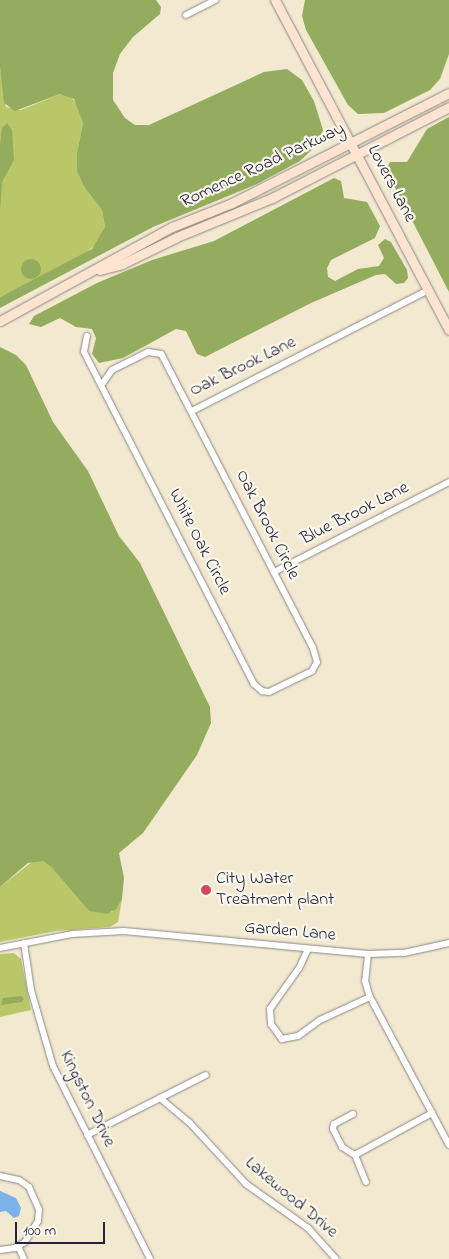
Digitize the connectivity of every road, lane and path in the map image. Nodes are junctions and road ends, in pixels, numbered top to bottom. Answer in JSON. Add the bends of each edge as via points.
{"nodes":[{"id":1,"x":215,"y":0,"type":"edge"},
{"id":2,"x":275,"y":0,"type":"edge"},
{"id":3,"x":186,"y":15,"type":"dead end"},
{"id":4,"x":449,"y":94,"type":"edge"},
{"id":5,"x":449,"y":107,"type":"edge"},
{"id":6,"x":351,"y":144,"type":"junction"},
{"id":7,"x":357,"y":154,"type":"junction"},
{"id":8,"x":93,"y":272,"type":"junction"},
{"id":9,"x":428,"y":290,"type":"junction"},
{"id":10,"x":0,"y":321,"type":"edge"},
{"id":11,"x":449,"y":330,"type":"edge"},
{"id":12,"x":87,"y":336,"type":"dead end"},
{"id":13,"x":102,"y":383,"type":"junction"},
{"id":14,"x":192,"y":411,"type":"junction"},
{"id":15,"x":449,"y":482,"type":"edge"},
{"id":16,"x":274,"y":572,"type":"junction"},
{"id":17,"x":315,"y":653,"type":"joint"},
{"id":18,"x":24,"y":943,"type":"junction"},
{"id":19,"x":449,"y":943,"type":"edge"},
{"id":20,"x":0,"y":948,"type":"edge"},
{"id":21,"x":308,"y":949,"type":"junction"},
{"id":22,"x":368,"y":954,"type":"junction"},
{"id":23,"x":370,"y":997,"type":"junction"},
{"id":24,"x":206,"y":1075,"type":"dead end"},
{"id":25,"x":160,"y":1098,"type":"junction"},
{"id":26,"x":432,"y":1113,"type":"junction"},
{"id":27,"x":353,"y":1114,"type":"dead end"},
{"id":28,"x":87,"y":1135,"type":"junction"},
{"id":29,"x":449,"y":1145,"type":"edge"},
{"id":30,"x":355,"y":1155,"type":"junction"},
{"id":31,"x":0,"y":1176,"type":"edge"},
{"id":32,"x":366,"y":1182,"type":"dead end"},
{"id":33,"x":18,"y":1246,"type":"junction"},
{"id":34,"x":0,"y":1250,"type":"edge"},
{"id":35,"x":24,"y":1259,"type":"edge"},
{"id":36,"x":150,"y":1259,"type":"edge"},
{"id":37,"x":336,"y":1259,"type":"edge"}],
"edges":[{"from":1,"to":3,"type":"street"},
{"from":2,"to":6,"type":"street","name":"Lovers Lane"},
{"from":4,"to":6,"type":"street","name":"Romence Road Parkway"},
{"from":5,"to":7,"type":"street","name":"Romence Road Parkway"},
{"from":6,"to":7,"type":"street","name":"Lovers Lane"},
{"from":6,"to":8,"type":"street","name":"Romence Road Parkway","via":[[232,203],[117,254]]},
{"from":7,"to":8,"type":"street","name":"Romence Road Parkway","via":[[253,206],[122,264]]},
{"from":7,"to":9,"type":"street","name":"Lovers Lane"},
{"from":8,"to":10,"type":"street","name":"Romence Road Parkway"},
{"from":9,"to":11,"type":"street","name":"Lovers Lane"},
{"from":9,"to":14,"type":"street","name":"Oak Brook Lane"},
{"from":12,"to":13,"type":"street","name":"White Oak Circle","via":[[84,352]]},
{"from":13,"to":14,"type":"street","name":"Oak Brook Lane","via":[[112,370],[156,351],[163,357]]},
{"from":13,"to":17,"type":"street","name":"White Oak Circle","via":[[257,687],[265,692],[273,691],[312,671],[317,662]]},
{"from":14,"to":16,"type":"street","name":"Oak Brook Circle"},
{"from":15,"to":16,"type":"street","name":"Blue Brook Lane"},
{"from":16,"to":17,"type":"street","name":"Oak Brook Circle"},
{"from":18,"to":20,"type":"street","name":"Garden Lane"},
{"from":18,"to":21,"type":"street","name":"Garden Lane","via":[[72,934],[124,931]]},
{"from":18,"to":28,"type":"street","name":"Kingston Drive","via":[[46,1049]]},
{"from":19,"to":22,"type":"street","name":"Garden Lane","via":[[404,953]]},
{"from":21,"to":22,"type":"street","name":"Garden Lane"},
{"from":21,"to":23,"type":"street","via":[[299,968],[270,1008],[271,1024],[282,1040],[298,1036],[320,1020]]},
{"from":22,"to":23,"type":"street","via":[[365,981]]},
{"from":23,"to":26,"type":"street"},
{"from":24,"to":25,"type":"street"},
{"from":25,"to":28,"type":"street"},
{"from":25,"to":37,"type":"street","name":"Lakewood Drive","via":[[182,1115],[246,1184],[308,1228]]},
{"from":26,"to":29,"type":"street"},
{"from":26,"to":30,"type":"street"},
{"from":27,"to":30,"type":"street","via":[[334,1124],[333,1129],[342,1147]]},
{"from":28,"to":36,"type":"street","name":"Kingston Drive"},
{"from":30,"to":32,"type":"street"},
{"from":31,"to":33,"type":"street","via":[[18,1180],[29,1187],[39,1209],[34,1232]]},
{"from":33,"to":34,"type":"street"},
{"from":33,"to":35,"type":"street"}]}
